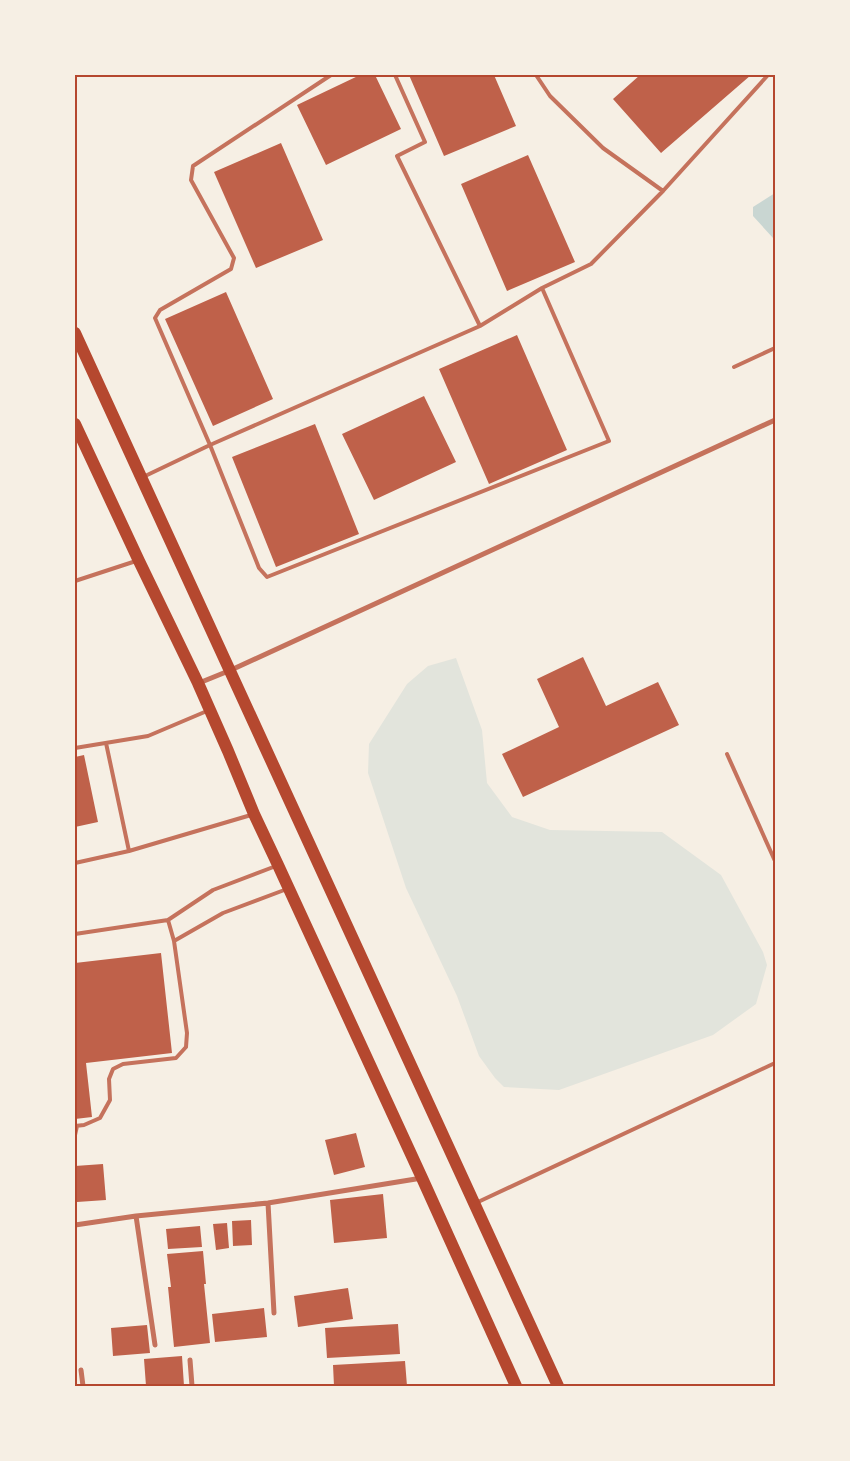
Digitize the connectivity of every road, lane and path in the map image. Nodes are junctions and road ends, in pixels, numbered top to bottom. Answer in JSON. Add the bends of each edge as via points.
{"nodes":[{"id":1,"x":331,"y":75,"type":"edge"},
{"id":2,"x":395,"y":75,"type":"edge"},
{"id":3,"x":536,"y":75,"type":"edge"},
{"id":4,"x":768,"y":75,"type":"edge"},
{"id":5,"x":663,"y":191,"type":"junction"},
{"id":6,"x":542,"y":288,"type":"junction"},
{"id":7,"x":480,"y":326,"type":"junction"},
{"id":8,"x":75,"y":333,"type":"edge"},
{"id":9,"x":775,"y":348,"type":"edge"},
{"id":10,"x":734,"y":367,"type":"dead end"},
{"id":11,"x":775,"y":420,"type":"edge"},
{"id":12,"x":75,"y":424,"type":"edge"},
{"id":13,"x":210,"y":445,"type":"junction"},
{"id":14,"x":141,"y":478,"type":"junction"},
{"id":15,"x":139,"y":561,"type":"junction"},
{"id":16,"x":75,"y":581,"type":"edge"},
{"id":17,"x":231,"y":670,"type":"junction"},
{"id":18,"x":198,"y":683,"type":"junction"},
{"id":19,"x":210,"y":710,"type":"junction"},
{"id":20,"x":106,"y":743,"type":"junction"},
{"id":21,"x":75,"y":748,"type":"edge"},
{"id":22,"x":727,"y":754,"type":"dead end"},
{"id":23,"x":254,"y":814,"type":"junction"},
{"id":24,"x":129,"y":851,"type":"junction"},
{"id":25,"x":775,"y":861,"type":"edge"},
{"id":26,"x":75,"y":863,"type":"edge"},
{"id":27,"x":278,"y":865,"type":"junction"},
{"id":28,"x":289,"y":889,"type":"junction"},
{"id":29,"x":168,"y":920,"type":"junction"},
{"id":30,"x":75,"y":934,"type":"edge"},
{"id":31,"x":174,"y":941,"type":"junction"},
{"id":32,"x":775,"y":1062,"type":"edge"},
{"id":33,"x":76,"y":1126,"type":"edge"},
{"id":34,"x":75,"y":1135,"type":"edge"},
{"id":35,"x":422,"y":1178,"type":"junction"},
{"id":36,"x":268,"y":1203,"type":"junction"},
{"id":37,"x":476,"y":1203,"type":"junction"},
{"id":38,"x":136,"y":1216,"type":"junction"},
{"id":39,"x":75,"y":1225,"type":"edge"},
{"id":40,"x":274,"y":1313,"type":"dead end"},
{"id":41,"x":156,"y":1345,"type":"dead end"},
{"id":42,"x":190,"y":1360,"type":"dead end"},
{"id":43,"x":81,"y":1370,"type":"dead end"},
{"id":44,"x":83,"y":1386,"type":"edge"},
{"id":45,"x":192,"y":1386,"type":"edge"},
{"id":46,"x":516,"y":1386,"type":"edge"},
{"id":47,"x":558,"y":1386,"type":"edge"}],
"edges":[{"from":1,"to":13,"type":"lane","via":[[193,166],[191,180],[234,258],[231,268],[160,310],[155,318]]},
{"from":2,"to":7,"type":"lane","via":[[424,142],[397,156]]},
{"from":3,"to":5,"type":"lane","via":[[550,96],[603,148]]},
{"from":4,"to":5,"type":"lane"},
{"from":5,"to":6,"type":"lane","via":[[591,264]]},
{"from":6,"to":7,"type":"lane"},
{"from":6,"to":13,"type":"lane","via":[[609,441],[267,577],[259,568]]},
{"from":7,"to":13,"type":"lane"},
{"from":8,"to":14,"type":"main road"},
{"from":9,"to":10,"type":"lane"},
{"from":11,"to":17,"type":"street"},
{"from":12,"to":15,"type":"main road"},
{"from":13,"to":14,"type":"lane"},
{"from":14,"to":17,"type":"main road"},
{"from":15,"to":16,"type":"lane"},
{"from":15,"to":18,"type":"main road"},
{"from":17,"to":18,"type":"street"},
{"from":17,"to":37,"type":"main road"},
{"from":18,"to":19,"type":"main road"},
{"from":19,"to":20,"type":"lane","via":[[148,736]]},
{"from":19,"to":23,"type":"main road"},
{"from":20,"to":21,"type":"lane"},
{"from":20,"to":24,"type":"lane"},
{"from":22,"to":25,"type":"lane"},
{"from":23,"to":24,"type":"lane"},
{"from":23,"to":27,"type":"main road"},
{"from":24,"to":26,"type":"lane"},
{"from":27,"to":28,"type":"main road"},
{"from":27,"to":29,"type":"lane","via":[[213,890]]},
{"from":28,"to":31,"type":"lane","via":[[223,913]]},
{"from":28,"to":35,"type":"main road"},
{"from":29,"to":30,"type":"lane"},
{"from":29,"to":31,"type":"lane"},
{"from":31,"to":33,"type":"lane","via":[[187,1033],[186,1048],[176,1058],[123,1064],[113,1069],[109,1079],[110,1100],[100,1118]]},
{"from":32,"to":37,"type":"lane"},
{"from":33,"to":34,"type":"lane"},
{"from":35,"to":36,"type":"street"},
{"from":35,"to":46,"type":"main road"},
{"from":36,"to":38,"type":"street"},
{"from":36,"to":40,"type":"street"},
{"from":37,"to":47,"type":"main road"},
{"from":38,"to":39,"type":"street"},
{"from":38,"to":41,"type":"street"},
{"from":42,"to":45,"type":"street"},
{"from":43,"to":44,"type":"street"}]}
